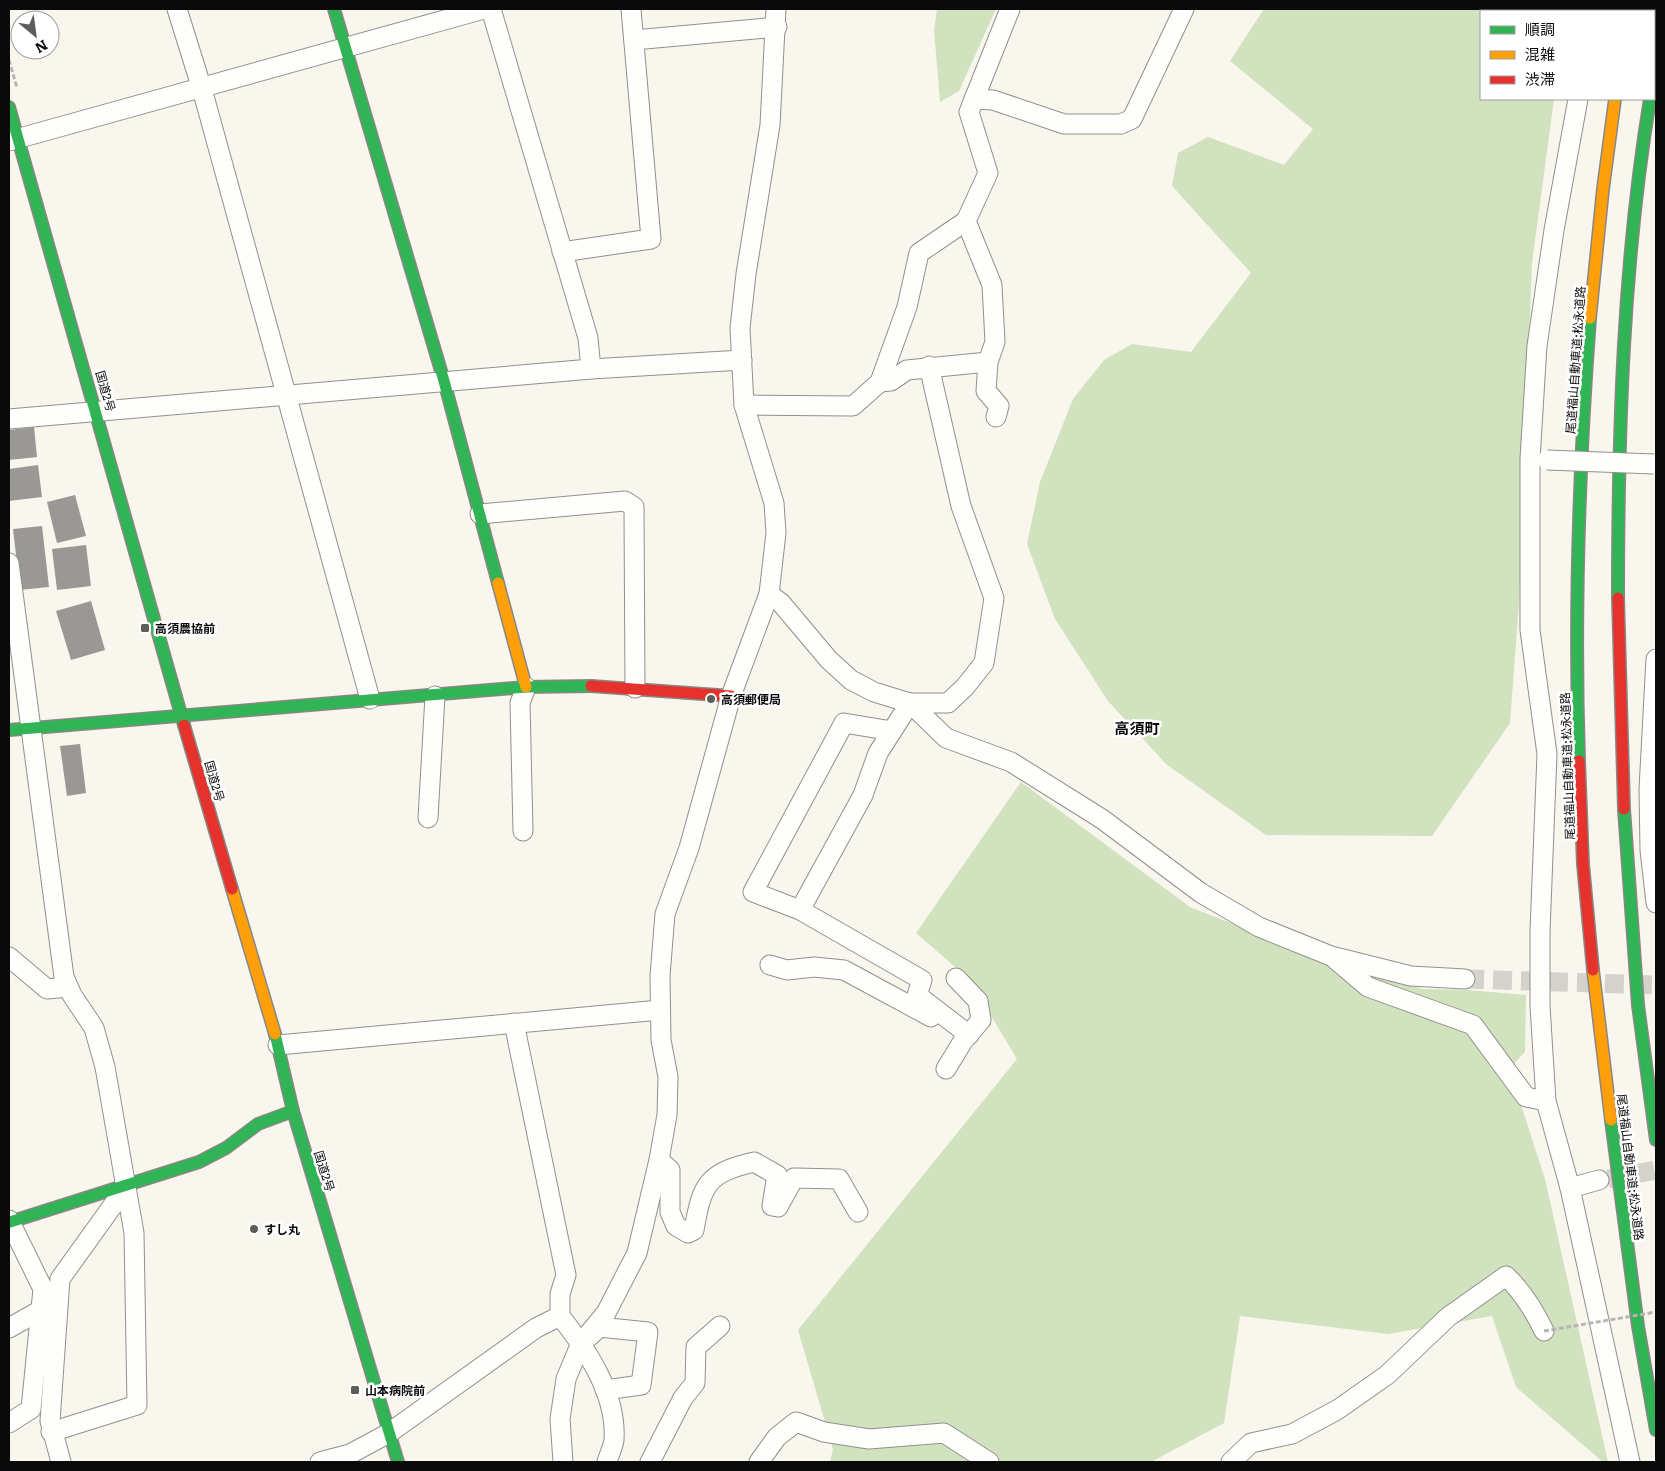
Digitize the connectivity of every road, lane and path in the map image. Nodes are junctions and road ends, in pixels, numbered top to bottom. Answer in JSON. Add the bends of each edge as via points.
{"nodes":[{"id":1,"x":177,"y":9,"type":"edge"},
{"id":2,"x":334,"y":9,"type":"edge"},
{"id":3,"x":484,"y":9,"type":"edge"},
{"id":4,"x":491,"y":9,"type":"edge"},
{"id":5,"x":631,"y":9,"type":"edge"},
{"id":6,"x":1010,"y":9,"type":"edge"},
{"id":7,"x":1184,"y":9,"type":"edge"},
{"id":8,"x":776,"y":18,"type":"edge"},
{"id":9,"x":634,"y":40,"type":"junction"},
{"id":10,"x":345,"y":46,"type":"junction"},
{"id":11,"x":202,"y":89,"type":"junction"},
{"id":12,"x":974,"y":99,"type":"junction"},
{"id":13,"x":1578,"y":100,"type":"edge"},
{"id":14,"x":1615,"y":100,"type":"edge"},
{"id":15,"x":1650,"y":100,"type":"edge"},
{"id":16,"x":9,"y":107,"type":"edge"},
{"id":17,"x":14,"y":140,"type":"edge"},
{"id":18,"x":966,"y":221,"type":"junction"},
{"id":19,"x":562,"y":252,"type":"junction"},
{"id":20,"x":742,"y":360,"type":"junction"},
{"id":21,"x":988,"y":362,"type":"junction"},
{"id":22,"x":929,"y":366,"type":"junction"},
{"id":23,"x":591,"y":369,"type":"junction"},
{"id":24,"x":444,"y":381,"type":"junction"},
{"id":25,"x":880,"y":382,"type":"junction"},
{"id":26,"x":286,"y":397,"type":"junction"},
{"id":27,"x":744,"y":405,"type":"junction"},
{"id":28,"x":97,"y":411,"type":"junction"},
{"id":29,"x":996,"y":417,"type":"dead end"},
{"id":30,"x":9,"y":419,"type":"edge"},
{"id":31,"x":1538,"y":459,"type":"junction"},
{"id":32,"x":1655,"y":464,"type":"edge"},
{"id":33,"x":480,"y":514,"type":"junction"},
{"id":34,"x":9,"y":563,"type":"edge"},
{"id":35,"x":769,"y":594,"type":"junction"},
{"id":36,"x":1656,"y":659,"type":"edge"},
{"id":37,"x":526,"y":687,"type":"junction"},
{"id":38,"x":635,"y":688,"type":"junction"},
{"id":39,"x":435,"y":696,"type":"junction"},
{"id":40,"x":731,"y":696,"type":"junction"},
{"id":41,"x":370,"y":699,"type":"junction"},
{"id":42,"x":910,"y":703,"type":"junction"},
{"id":43,"x":182,"y":717,"type":"junction"},
{"id":44,"x":29,"y":729,"type":"junction"},
{"id":45,"x":9,"y":730,"type":"edge"},
{"id":46,"x":892,"y":731,"type":"junction"},
{"id":47,"x":428,"y":818,"type":"dead end"},
{"id":48,"x":522,"y":831,"type":"dead end"},
{"id":49,"x":1656,"y":903,"type":"edge"},
{"id":50,"x":800,"y":910,"type":"junction"},
{"id":51,"x":858,"y":942,"type":"junction"},
{"id":52,"x":1331,"y":956,"type":"junction"},
{"id":53,"x":9,"y":958,"type":"edge"},
{"id":54,"x":770,"y":965,"type":"dead end"},
{"id":55,"x":844,"y":970,"type":"junction"},
{"id":56,"x":956,"y":978,"type":"dead end"},
{"id":57,"x":1465,"y":979,"type":"tunnel mouth"},
{"id":58,"x":68,"y":987,"type":"junction"},
{"id":59,"x":660,"y":1010,"type":"junction"},
{"id":60,"x":514,"y":1023,"type":"junction"},
{"id":61,"x":966,"y":1038,"type":"junction"},
{"id":62,"x":278,"y":1045,"type":"junction"},
{"id":63,"x":946,"y":1069,"type":"dead end"},
{"id":64,"x":1546,"y":1101,"type":"junction"},
{"id":65,"x":293,"y":1111,"type":"junction"},
{"id":66,"x":1656,"y":1140,"type":"edge"},
{"id":67,"x":659,"y":1160,"type":"junction"},
{"id":68,"x":1599,"y":1180,"type":"tunnel mouth"},
{"id":69,"x":126,"y":1188,"type":"junction"},
{"id":70,"x":1570,"y":1188,"type":"junction"},
{"id":71,"x":858,"y":1212,"type":"dead end"},
{"id":72,"x":9,"y":1222,"type":"edge"},
{"id":73,"x":40,"y":1310,"type":"junction"},
{"id":74,"x":1656,"y":1312,"type":"edge"},
{"id":75,"x":560,"y":1316,"type":"junction"},
{"id":76,"x":720,"y":1326,"type":"dead end"},
{"id":77,"x":9,"y":1328,"type":"edge"},
{"id":78,"x":1544,"y":1331,"type":"joint"},
{"id":79,"x":581,"y":1343,"type":"junction"},
{"id":80,"x":605,"y":1390,"type":"junction"},
{"id":81,"x":9,"y":1423,"type":"edge"},
{"id":82,"x":1656,"y":1430,"type":"edge"},
{"id":83,"x":51,"y":1432,"type":"junction"},
{"id":84,"x":389,"y":1432,"type":"junction"},
{"id":85,"x":61,"y":1462,"type":"edge"},
{"id":86,"x":320,"y":1462,"type":"edge"},
{"id":87,"x":398,"y":1462,"type":"edge"},
{"id":88,"x":563,"y":1462,"type":"edge"},
{"id":89,"x":607,"y":1462,"type":"edge"},
{"id":90,"x":650,"y":1462,"type":"edge"},
{"id":91,"x":759,"y":1462,"type":"edge"},
{"id":92,"x":989,"y":1462,"type":"edge"},
{"id":93,"x":1231,"y":1462,"type":"edge"},
{"id":94,"x":1630,"y":1462,"type":"edge"}],
"edges":[{"from":1,"to":11,"type":"street"},
{"from":2,"to":10,"type":"main road"},
{"from":3,"to":10,"type":"street"},
{"from":4,"to":19,"type":"street"},
{"from":5,"to":9,"type":"street"},
{"from":6,"to":12,"type":"street"},
{"from":7,"to":12,"type":"street","via":[[1132,119],[1121,124],[1064,124],[993,100]]},
{"from":8,"to":9,"type":"street"},
{"from":8,"to":20,"type":"street","via":[[770,125],[740,328]]},
{"from":9,"to":19,"type":"street","via":[[651,239]]},
{"from":10,"to":11,"type":"street"},
{"from":10,"to":24,"type":"main road"},
{"from":11,"to":17,"type":"street"},
{"from":11,"to":26,"type":"street"},
{"from":12,"to":18,"type":"street","via":[[969,112],[988,173]]},
{"from":13,"to":31,"type":"street","via":[[1537,346]]},
{"from":14,"to":82,"type":"main road","name":"尾道福山自動車道;松永道路","via":[[1591,306],[1580,502],[1577,655],[1582,826],[1596,1008],[1625,1232]]},
{"from":15,"to":66,"type":"main road","via":[[1626,308],[1619,500],[1618,653],[1624,819],[1638,1006]]},
{"from":16,"to":17,"type":"main road","name":"国道2号"},
{"from":17,"to":28,"type":"main road","name":"国道2号"},
{"from":18,"to":21,"type":"street","via":[[992,285],[995,342]]},
{"from":18,"to":25,"type":"street","via":[[919,253],[906,307]]},
{"from":19,"to":23,"type":"street","via":[[588,338]]},
{"from":20,"to":23,"type":"street"},
{"from":20,"to":27,"type":"street"},
{"from":21,"to":22,"type":"street"},
{"from":21,"to":29,"type":"street","via":[[986,391],[999,406]]},
{"from":22,"to":25,"type":"street","via":[[907,370],[891,381]]},
{"from":22,"to":42,"type":"street","via":[[961,506],[994,598],[984,662],[965,687],[948,703]]},
{"from":23,"to":24,"type":"street"},
{"from":24,"to":26,"type":"street"},
{"from":24,"to":33,"type":"main road"},
{"from":25,"to":27,"type":"street","via":[[853,406]]},
{"from":26,"to":28,"type":"street"},
{"from":26,"to":41,"type":"street"},
{"from":27,"to":35,"type":"street","via":[[774,504],[776,533]]},
{"from":28,"to":30,"type":"street"},
{"from":28,"to":43,"type":"main road","name":"国道2号"},
{"from":31,"to":32,"type":"street","bridge":true},
{"from":31,"to":64,"type":"street","via":[[1530,630],[1547,754],[1540,931],[1540,1006]]},
{"from":33,"to":37,"type":"main road"},
{"from":33,"to":38,"type":"street","via":[[625,501],[634,507]]},
{"from":34,"to":44,"type":"street"},
{"from":35,"to":40,"type":"street"},
{"from":35,"to":42,"type":"street","via":[[851,680],[874,692]]},
{"from":36,"to":49,"type":"street","via":[[1649,789],[1650,850]]},
{"from":37,"to":38,"type":"main road"},
{"from":37,"to":39,"type":"main road"},
{"from":37,"to":48,"type":"street","via":[[520,703]]},
{"from":38,"to":40,"type":"main road"},
{"from":39,"to":41,"type":"main road"},
{"from":39,"to":47,"type":"street"},
{"from":40,"to":59,"type":"street","via":[[689,848],[665,914]]},
{"from":41,"to":43,"type":"main road"},
{"from":42,"to":46,"type":"street"},
{"from":42,"to":52,"type":"street","via":[[946,738],[1010,762],[1102,819],[1201,893],[1259,927]]},
{"from":43,"to":44,"type":"main road"},
{"from":43,"to":62,"type":"main road","name":"国道2号"},
{"from":44,"to":45,"type":"main road"},
{"from":44,"to":58,"type":"street"},
{"from":46,"to":50,"type":"street","via":[[878,754],[863,794]]},
{"from":46,"to":50,"type":"street","via":[[844,723],[753,892]]},
{"from":50,"to":51,"type":"street"},
{"from":51,"to":55,"type":"street"},
{"from":51,"to":61,"type":"street","via":[[922,980],[917,995]]},
{"from":52,"to":57,"type":"street","via":[[1410,976]]},
{"from":52,"to":64,"type":"street","via":[[1368,987],[1473,1025],[1526,1097]]},
{"from":53,"to":58,"type":"street","via":[[47,989]]},
{"from":54,"to":55,"type":"street","via":[[787,970],[814,967]]},
{"from":55,"to":61,"type":"street"},
{"from":56,"to":61,"type":"street","via":[[978,1001],[981,1020]]},
{"from":58,"to":69,"type":"street","via":[[94,1028],[105,1067]]},
{"from":59,"to":60,"type":"street"},
{"from":59,"to":67,"type":"street","via":[[661,1040],[668,1077],[667,1115]]},
{"from":60,"to":62,"type":"street"},
{"from":60,"to":75,"type":"street","via":[[566,1275],[560,1294]]},
{"from":61,"to":63,"type":"street"},
{"from":62,"to":65,"type":"main road","name":"国道2号"},
{"from":64,"to":70,"type":"street"},
{"from":65,"to":69,"type":"main road","via":[[258,1124],[226,1148],[199,1162]]},
{"from":65,"to":84,"type":"main road","name":"国道2号"},
{"from":67,"to":71,"type":"street","via":[[670,1170],[670,1212],[676,1226],[688,1233],[694,1230],[704,1188],[714,1175],[754,1162],[777,1175],[772,1206],[778,1207],[794,1178],[839,1179]]},
{"from":67,"to":79,"type":"street","via":[[637,1253],[606,1313]]},
{"from":68,"to":70,"type":"street"},
{"from":69,"to":72,"type":"main road"},
{"from":69,"to":83,"type":"street","via":[[60,1279]]},
{"from":69,"to":83,"type":"street","via":[[134,1233],[137,1406]]},
{"from":70,"to":94,"type":"street"},
{"from":72,"to":73,"type":"street","via":[[44,1289]]},
{"from":73,"to":77,"type":"street"},
{"from":73,"to":81,"type":"street","via":[[31,1409]]},
{"from":74,"to":78,"type":"path","bridge":true},
{"from":75,"to":79,"type":"street"},
{"from":75,"to":84,"type":"street","via":[[536,1328]]},
{"from":76,"to":90,"type":"street","via":[[696,1347],[695,1383],[683,1398]]},
{"from":78,"to":93,"type":"street","via":[[1520,1289],[1506,1276],[1448,1317],[1387,1375],[1337,1410],[1292,1434],[1251,1443]]},
{"from":79,"to":80,"type":"street"},
{"from":79,"to":80,"type":"street","via":[[599,1327],[648,1332],[641,1385]]},
{"from":79,"to":88,"type":"street","via":[[566,1379],[560,1418]]},
{"from":80,"to":89,"type":"street","via":[[611,1404],[614,1440]]},
{"from":83,"to":85,"type":"street"},
{"from":84,"to":86,"type":"street","via":[[350,1454]]},
{"from":84,"to":87,"type":"main road","name":"国道2号"},
{"from":91,"to":92,"type":"street","via":[[777,1437],[796,1422],[824,1432],[869,1439],[944,1433]]}]}
